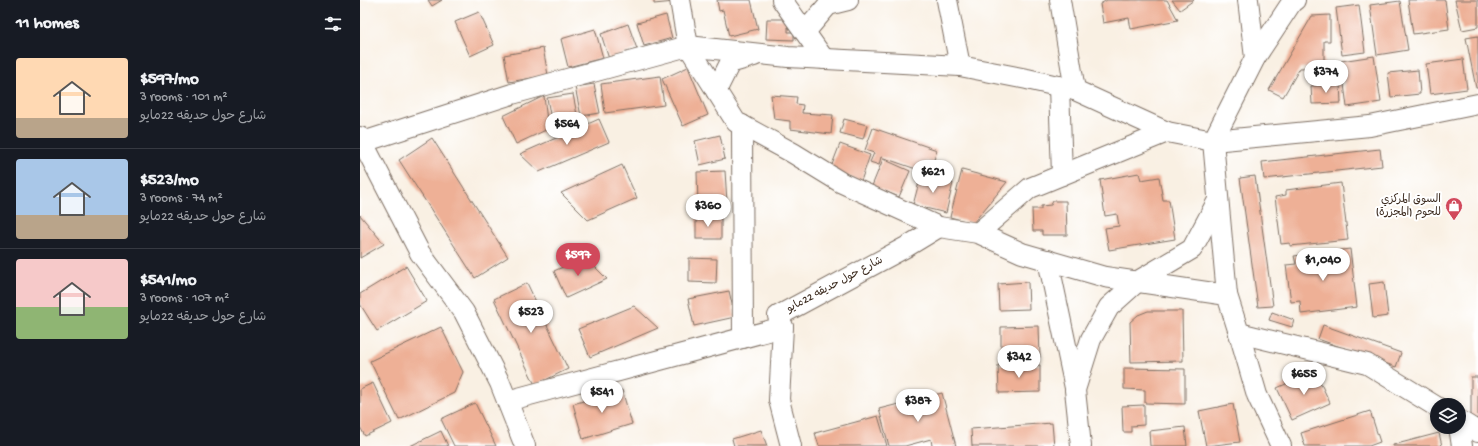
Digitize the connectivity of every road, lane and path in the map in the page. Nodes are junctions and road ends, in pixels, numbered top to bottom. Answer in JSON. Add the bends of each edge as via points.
{"nodes":[{"id":1,"x":680,"y":0,"type":"edge"},
{"id":2,"x":782,"y":0,"type":"edge"},
{"id":3,"x":848,"y":0,"type":"edge"},
{"id":4,"x":947,"y":0,"type":"edge"},
{"id":5,"x":1060,"y":0,"type":"edge"},
{"id":6,"x":1248,"y":0,"type":"edge"},
{"id":7,"x":1295,"y":0,"type":"edge"},
{"id":8,"x":805,"y":32,"type":"junction"},
{"id":9,"x":688,"y":46,"type":"junction"},
{"id":10,"x":762,"y":54,"type":"junction"},
{"id":11,"x":1255,"y":58,"type":"junction"},
{"id":12,"x":824,"y":59,"type":"junction"},
{"id":13,"x":960,"y":66,"type":"junction"},
{"id":14,"x":1067,"y":88,"type":"junction"},
{"id":15,"x":716,"y":91,"type":"junction"},
{"id":16,"x":1478,"y":104,"type":"edge"},
{"id":17,"x":742,"y":125,"type":"junction"},
{"id":18,"x":1166,"y":132,"type":"junction"},
{"id":19,"x":361,"y":140,"type":"edge"},
{"id":20,"x":1213,"y":141,"type":"junction"},
{"id":21,"x":1062,"y":175,"type":"junction"},
{"id":22,"x":1217,"y":202,"type":"junction"},
{"id":23,"x":938,"y":227,"type":"junction"},
{"id":24,"x":978,"y":234,"type":"junction"},
{"id":25,"x":1048,"y":260,"type":"junction"},
{"id":26,"x":1138,"y":281,"type":"junction"},
{"id":27,"x":1227,"y":295,"type":"junction"},
{"id":28,"x":782,"y":328,"type":"junction"},
{"id":29,"x":1240,"y":333,"type":"junction"},
{"id":30,"x":744,"y":338,"type":"junction"},
{"id":31,"x":1075,"y":390,"type":"junction"},
{"id":32,"x":507,"y":401,"type":"junction"},
{"id":33,"x":1430,"y":403,"type":"edge"},
{"id":34,"x":1466,"y":424,"type":"edge"},
{"id":35,"x":1478,"y":432,"type":"edge"},
{"id":36,"x":1460,"y":434,"type":"edge"},
{"id":37,"x":525,"y":446,"type":"edge"},
{"id":38,"x":791,"y":446,"type":"edge"},
{"id":39,"x":1081,"y":446,"type":"edge"},
{"id":40,"x":1281,"y":446,"type":"edge"},
{"id":41,"x":1462,"y":446,"type":"edge"}],
"edges":[{"from":1,"to":9,"type":"street"},
{"from":2,"to":8,"type":"street"},
{"from":3,"to":8,"type":"street","via":[[828,5]]},
{"from":4,"to":13,"type":"street"},
{"from":5,"to":14,"type":"street"},
{"from":6,"to":11,"type":"street"},
{"from":7,"to":11,"type":"street"},
{"from":8,"to":12,"type":"street"},
{"from":9,"to":10,"type":"street"},
{"from":9,"to":15,"type":"street"},
{"from":9,"to":19,"type":"street","via":[[512,94]]},
{"from":10,"to":12,"type":"street"},
{"from":10,"to":15,"type":"street","via":[[730,63]]},
{"from":11,"to":20,"type":"street"},
{"from":12,"to":13,"type":"street"},
{"from":13,"to":14,"type":"street"},
{"from":14,"to":18,"type":"street"},
{"from":14,"to":21,"type":"street"},
{"from":15,"to":17,"type":"street","via":[[736,122]]},
{"from":16,"to":20,"type":"street","via":[[1370,126]]},
{"from":17,"to":23,"type":"street","via":[[842,183]]},
{"from":17,"to":30,"type":"street"},
{"from":18,"to":20,"type":"street"},
{"from":18,"to":21,"type":"street"},
{"from":19,"to":32,"type":"street","via":[[420,253],[464,312]]},
{"from":20,"to":22,"type":"street"},
{"from":21,"to":24,"type":"street","via":[[1030,188]]},
{"from":22,"to":26,"type":"street","via":[[1192,249]]},
{"from":22,"to":27,"type":"street"},
{"from":23,"to":24,"type":"street"},
{"from":23,"to":28,"type":"street","name":"شارع حول حديقه 22مايو","via":[[778,316]]},
{"from":24,"to":25,"type":"street","via":[[1022,253]]},
{"from":25,"to":26,"type":"street","via":[[1105,277]]},
{"from":25,"to":31,"type":"street"},
{"from":26,"to":27,"type":"street"},
{"from":26,"to":31,"type":"street","via":[[1108,307],[1091,339]]},
{"from":27,"to":29,"type":"street"},
{"from":28,"to":30,"type":"street","name":"شارع حول حديقه 22مايو"},
{"from":28,"to":38,"type":"street","via":[[780,400]]},
{"from":29,"to":33,"type":"street","via":[[1367,364]]},
{"from":29,"to":40,"type":"street","via":[[1257,395]]},
{"from":30,"to":32,"type":"street","name":"شارع حول حديقه 22مايو"},
{"from":31,"to":39,"type":"street"},
{"from":32,"to":37,"type":"street"},
{"from":34,"to":35,"type":"street"},
{"from":36,"to":41,"type":"street"}]}
